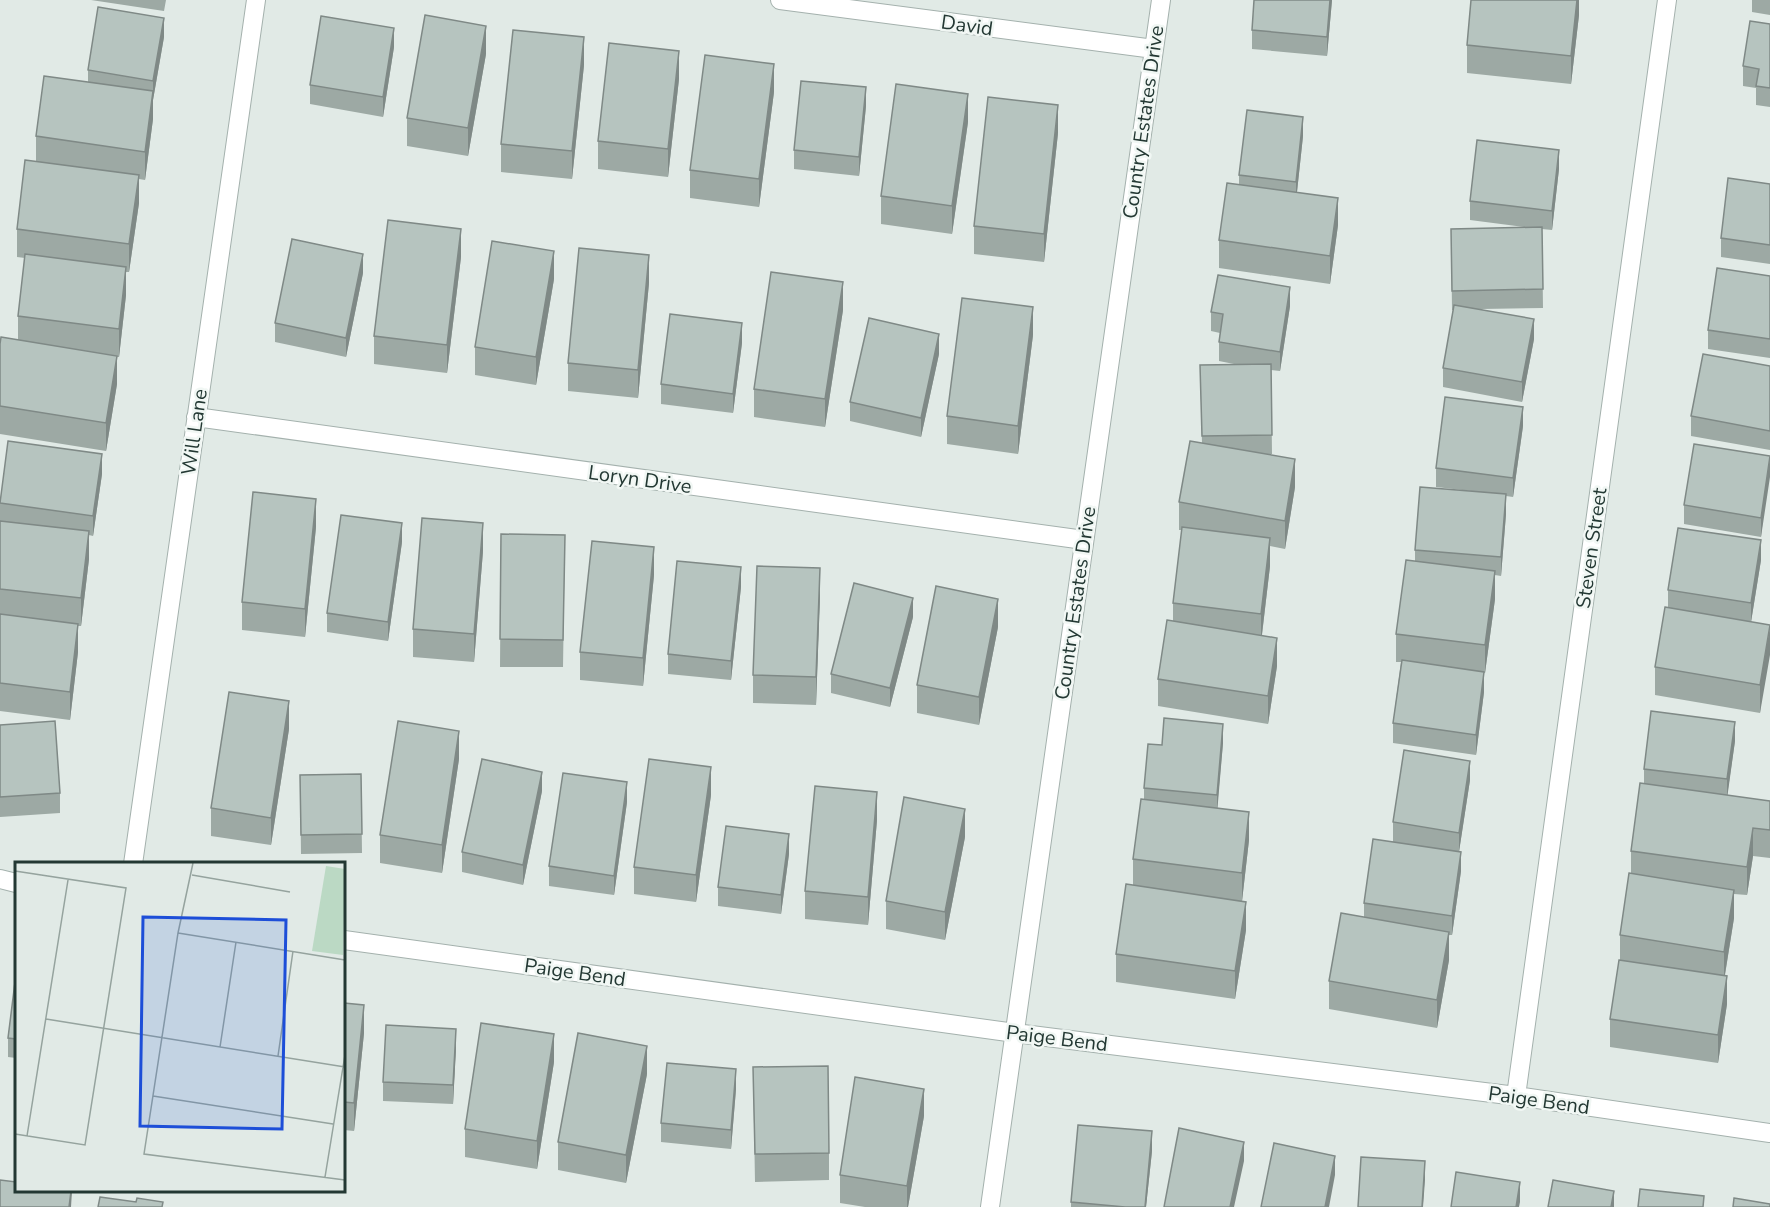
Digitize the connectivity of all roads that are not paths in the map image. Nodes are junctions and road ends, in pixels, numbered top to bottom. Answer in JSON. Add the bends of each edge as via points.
{"nodes":[{"id":1,"x":256,"y":0,"type":"edge"},
{"id":2,"x":780,"y":0,"type":"edge"},
{"id":3,"x":1161,"y":0,"type":"edge"},
{"id":4,"x":1667,"y":0,"type":"edge"},
{"id":5,"x":1154,"y":49,"type":"junction"},
{"id":6,"x":196,"y":417,"type":"junction"},
{"id":7,"x":1084,"y":540,"type":"junction"},
{"id":8,"x":133,"y":862,"type":"edge"},
{"id":9,"x":0,"y":879,"type":"edge"},
{"id":10,"x":15,"y":883,"type":"edge"},
{"id":11,"x":345,"y":940,"type":"edge"},
{"id":12,"x":1015,"y":1033,"type":"junction"},
{"id":13,"x":1516,"y":1096,"type":"junction"},
{"id":14,"x":1770,"y":1133,"type":"edge"},
{"id":15,"x":990,"y":1207,"type":"edge"}],
"edges":[{"from":1,"to":6,"type":"street","name":"Will Lane"},
{"from":2,"to":5,"type":"street","name":"David"},
{"from":3,"to":5,"type":"street","name":"Country Estates Drive"},
{"from":4,"to":13,"type":"street","name":"Steven Street"},
{"from":5,"to":7,"type":"street","name":"Country Estates Drive"},
{"from":6,"to":7,"type":"street","name":"Loryn Drive"},
{"from":6,"to":8,"type":"street","name":"Will Lane"},
{"from":7,"to":12,"type":"street","name":"Country Estates Drive"},
{"from":9,"to":10,"type":"street"},
{"from":11,"to":12,"type":"street","name":"Paige Bend"},
{"from":12,"to":13,"type":"street","name":"Paige Bend"},
{"from":12,"to":15,"type":"street","name":"Country Estates Drive"},
{"from":13,"to":14,"type":"street","name":"Paige Bend"}]}
